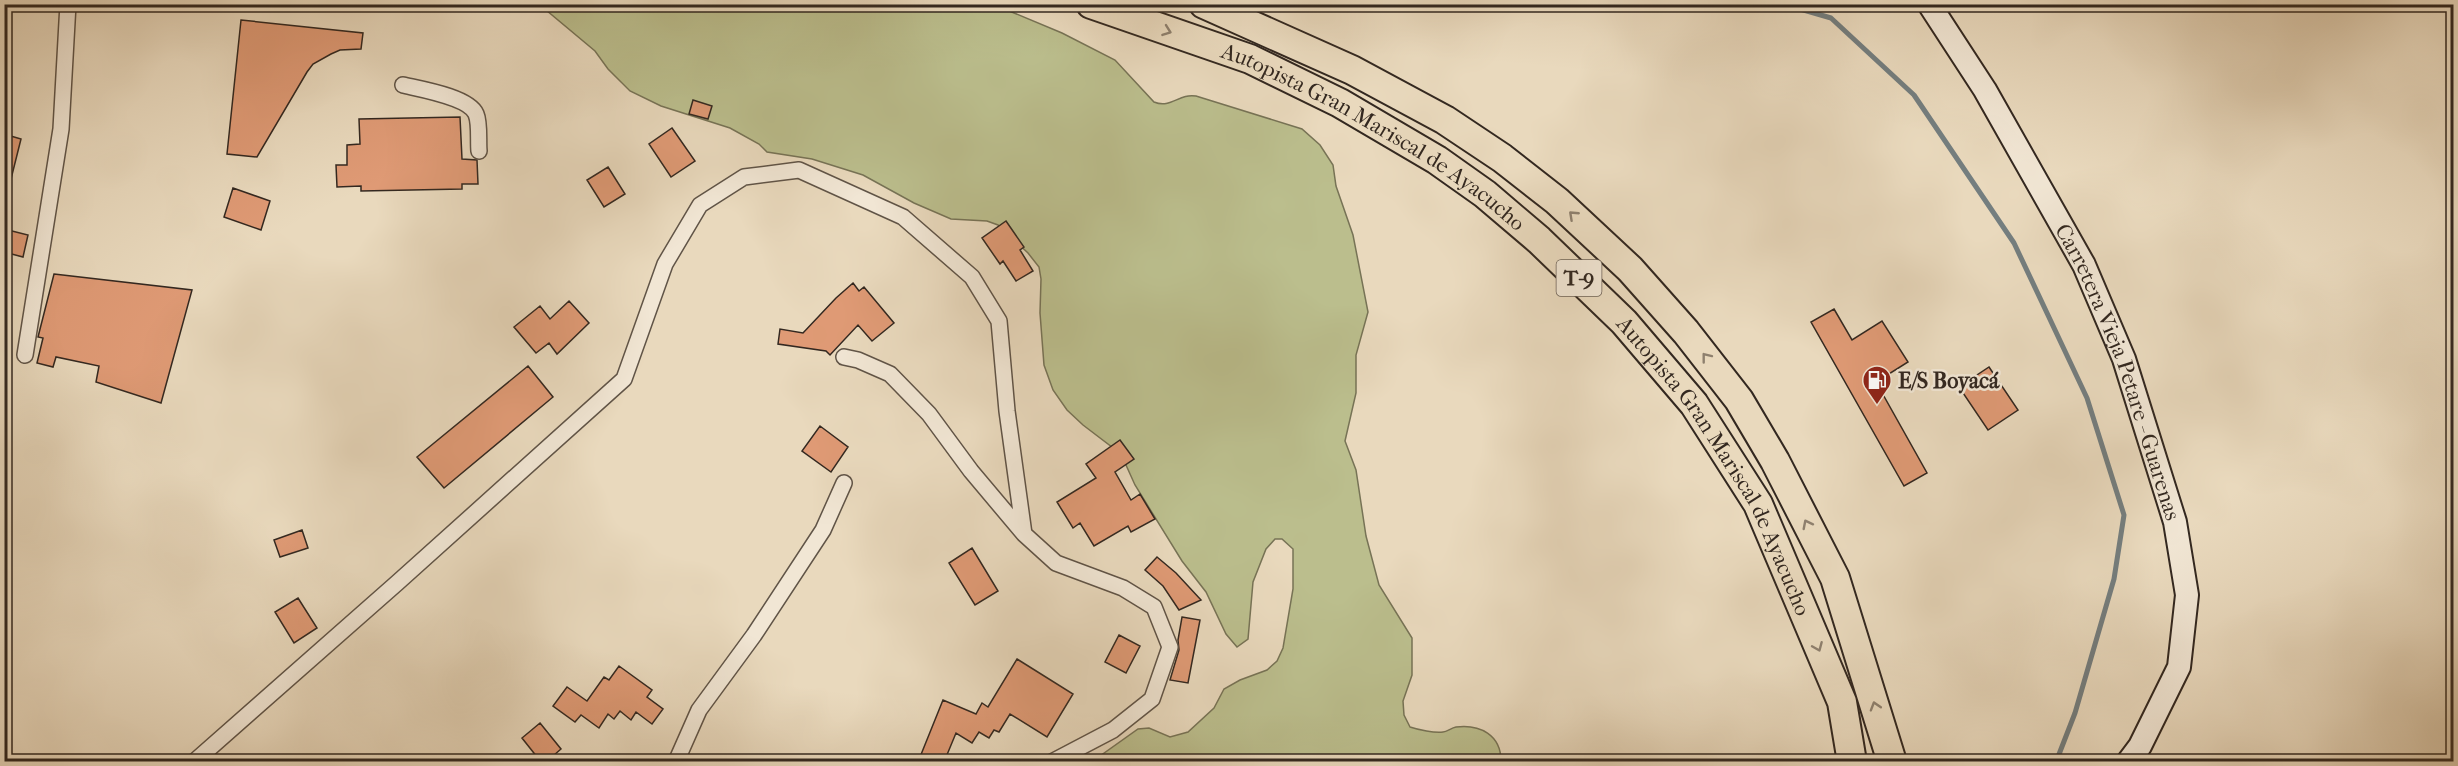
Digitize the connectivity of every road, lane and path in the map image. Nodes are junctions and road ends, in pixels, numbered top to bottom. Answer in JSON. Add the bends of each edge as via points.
{"nodes":[{"id":1,"x":68,"y":4,"type":"edge"},
{"id":2,"x":1077,"y":4,"type":"edge"},
{"id":3,"x":1091,"y":4,"type":"edge"},
{"id":4,"x":1204,"y":4,"type":"edge"},
{"id":5,"x":1929,"y":4,"type":"edge"},
{"id":6,"x":1122,"y":15,"type":"junction"},
{"id":7,"x":403,"y":85,"type":"dead end"},
{"id":8,"x":479,"y":151,"type":"dead end"},
{"id":9,"x":25,"y":355,"type":"dead end"},
{"id":10,"x":844,"y":357,"type":"dead end"},
{"id":11,"x":843,"y":483,"type":"dead end"},
{"id":12,"x":1024,"y":534,"type":"junction"},
{"id":13,"x":194,"y":762,"type":"edge"},
{"id":14,"x":676,"y":762,"type":"edge"},
{"id":15,"x":1052,"y":762,"type":"edge"},
{"id":16,"x":1852,"y":762,"type":"edge"},
{"id":17,"x":1892,"y":762,"type":"edge"},
{"id":18,"x":2128,"y":762,"type":"edge"}],
"edges":[{"from":1,"to":9,"type":"street","via":[[62,129]]},
{"from":2,"to":6,"type":"highway"},
{"from":3,"to":6,"type":"highway","name":"Autopista Gran Mariscal de Ayacucho","number":"T-9"},
{"from":17,"to":4,"type":"highway","name":"Autopista Gran Mariscal de Ayacucho","number":"T-9","one_way":true,"via":[[1835,578],[1775,461],[1739,400],[1630,269],[1557,201],[1445,120],[1352,70]]},
{"from":5,"to":18,"type":"main road","name":"Carretera Vieja Petare - Guarenas","via":[[1984,90],[2084,265],[2124,359],[2175,522],[2187,594],[2179,667],[2140,746]]},
{"from":6,"to":16,"type":"highway","name":"Autopista Gran Mariscal de Ayacucho","number":"T-9","one_way":true,"via":[[1250,59],[1340,103],[1437,160],[1521,225],[1624,322],[1694,404],[1758,504],[1842,702]]},
{"from":7,"to":8,"type":"street","via":[[452,97],[470,106],[477,114]]},
{"from":10,"to":12,"type":"street","via":[[890,374],[929,414]]},
{"from":11,"to":14,"type":"street","via":[[823,530],[699,710]]},
{"from":12,"to":13,"type":"street","via":[[1006,411],[999,321],[972,278],[903,218],[799,170],[744,177],[700,205],[665,264],[624,379]]},
{"from":12,"to":15,"type":"street","via":[[1056,563],[1123,588],[1154,607],[1170,647],[1152,699],[1113,730]]}]}
